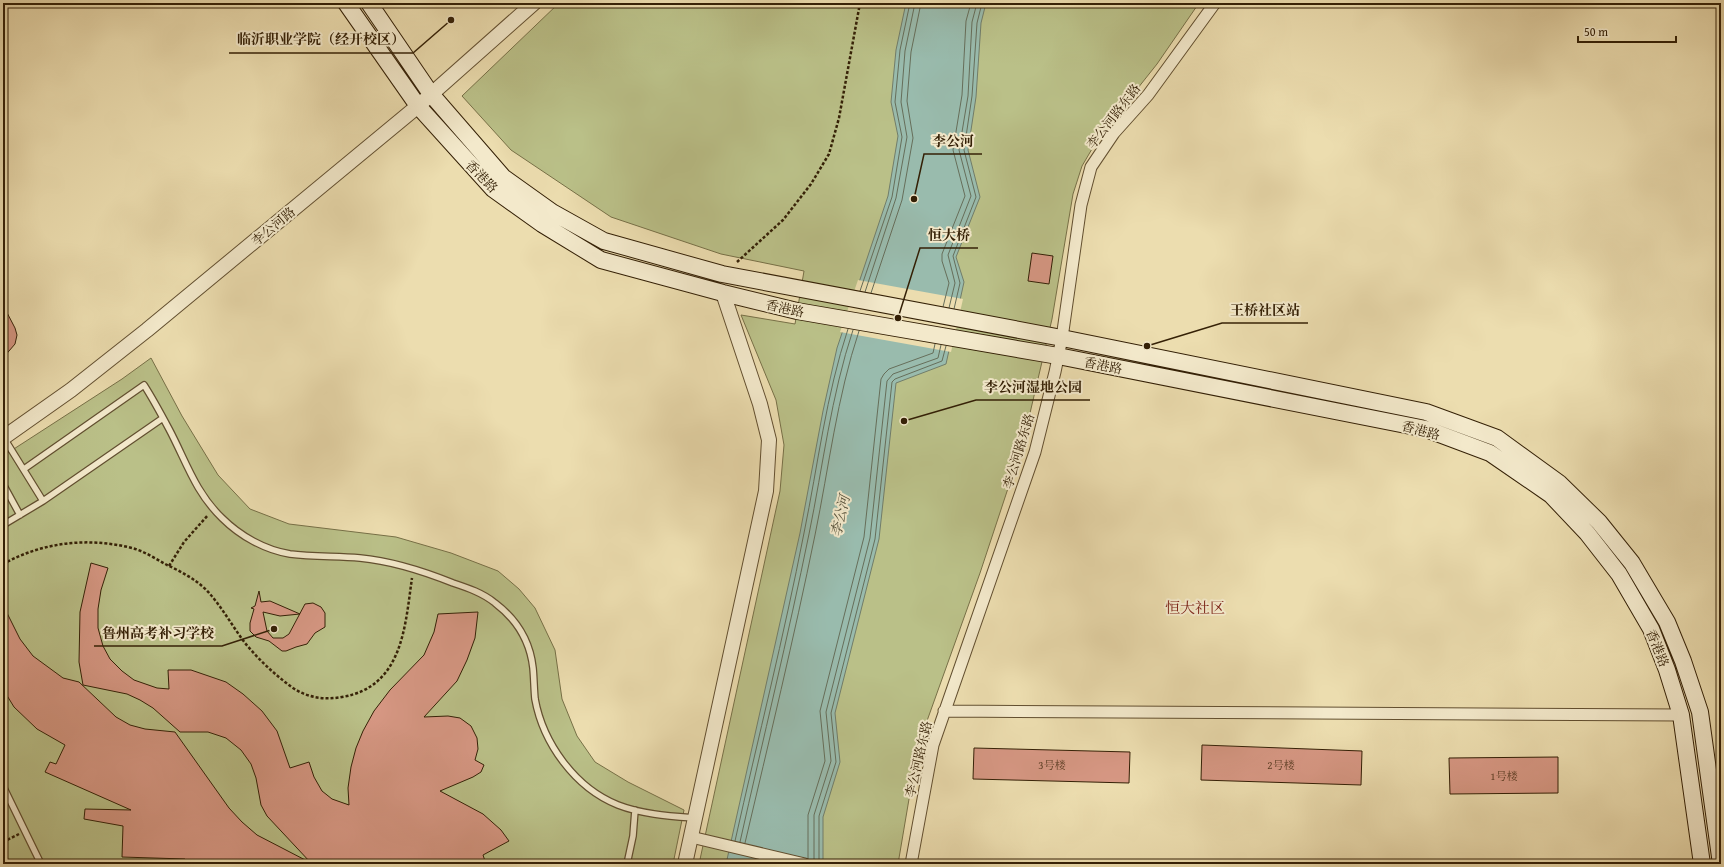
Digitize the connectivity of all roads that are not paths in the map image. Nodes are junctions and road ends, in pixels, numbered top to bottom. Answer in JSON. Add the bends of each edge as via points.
{"nodes":[{"id":1,"x":346,"y":3,"type":"edge"},
{"id":2,"x":368,"y":3,"type":"edge"},
{"id":3,"x":534,"y":3,"type":"edge"},
{"id":4,"x":1215,"y":3,"type":"edge"},
{"id":5,"x":431,"y":94,"type":"junction"},
{"id":6,"x":418,"y":106,"type":"junction"},
{"id":7,"x":723,"y":293,"type":"junction"},
{"id":8,"x":1062,"y":338,"type":"junction"},
{"id":9,"x":1058,"y":356,"type":"junction"},
{"id":10,"x":163,"y":418,"type":"junction"},
{"id":11,"x":3,"y":438,"type":"edge"},
{"id":12,"x":24,"y":470,"type":"junction"},
{"id":13,"x":3,"y":484,"type":"edge"},
{"id":14,"x":43,"y":500,"type":"junction"},
{"id":15,"x":20,"y":515,"type":"junction"},
{"id":16,"x":3,"y":525,"type":"edge"},
{"id":17,"x":944,"y":711,"type":"junction"},
{"id":18,"x":1681,"y":715,"type":"junction"},
{"id":19,"x":3,"y":786,"type":"edge"},
{"id":20,"x":635,"y":810,"type":"junction"},
{"id":21,"x":694,"y":818,"type":"junction"},
{"id":22,"x":691,"y":837,"type":"junction"},
{"id":23,"x":41,"y":864,"type":"edge"},
{"id":24,"x":627,"y":864,"type":"edge"},
{"id":25,"x":685,"y":864,"type":"edge"},
{"id":26,"x":804,"y":864,"type":"edge"},
{"id":27,"x":911,"y":864,"type":"edge"},
{"id":28,"x":1702,"y":864,"type":"edge"},
{"id":29,"x":1720,"y":864,"type":"edge"}],
"edges":[{"from":1,"to":6,"type":"main road","name":"香港路"},
{"from":2,"to":5,"type":"main road","name":"香港路"},
{"from":3,"to":5,"type":"street","name":"李公河路"},
{"from":4,"to":8,"type":"street","name":"李公河路东路","via":[[1148,95],[1114,134],[1091,167],[1081,205]]},
{"from":5,"to":6,"type":"street","name":"李公河路"},
{"from":5,"to":8,"type":"main road","name":"香港路","via":[[503,177],[552,212],[604,241],[722,274]]},
{"from":6,"to":7,"type":"main road","name":"香港路","via":[[493,189],[542,224],[600,260]]},
{"from":6,"to":11,"type":"street","name":"李公河路","via":[[147,330],[71,390]]},
{"from":7,"to":9,"type":"main road","name":"香港路","via":[[797,311]]},
{"from":7,"to":21,"type":"street","via":[[760,404],[769,440],[766,491]]},
{"from":8,"to":9,"type":"street","name":"李公河路东路"},
{"from":8,"to":29,"type":"main road","name":"香港路","via":[[1426,412],[1497,438],[1559,484],[1599,522],[1632,563],[1667,622],[1700,712]]},
{"from":9,"to":17,"type":"street","name":"李公河路东路","via":[[1035,452]]},
{"from":9,"to":18,"type":"main road","name":"香港路","via":[[1426,429],[1490,453],[1550,496],[1587,534],[1619,574],[1651,629]]},
{"from":10,"to":12,"type":"lane","via":[[144,385]]},
{"from":10,"to":14,"type":"lane"},
{"from":10,"to":20,"type":"lane","via":[[194,482],[214,510],[241,535],[289,554],[362,559],[413,568],[474,590],[510,615],[529,647],[537,709],[545,732],[558,755],[576,777],[597,793],[617,805]]},
{"from":11,"to":12,"type":"lane"},
{"from":12,"to":14,"type":"lane"},
{"from":13,"to":15,"type":"lane"},
{"from":14,"to":15,"type":"lane"},
{"from":15,"to":16,"type":"lane"},
{"from":17,"to":18,"type":"street"},
{"from":17,"to":27,"type":"street","name":"李公河路东路","via":[[933,745]]},
{"from":18,"to":28,"type":"main road","name":"香港路"},
{"from":19,"to":23,"type":"lane"},
{"from":20,"to":21,"type":"lane"},
{"from":20,"to":24,"type":"lane"},
{"from":21,"to":22,"type":"street"},
{"from":22,"to":25,"type":"street"},
{"from":22,"to":26,"type":"street"}]}
